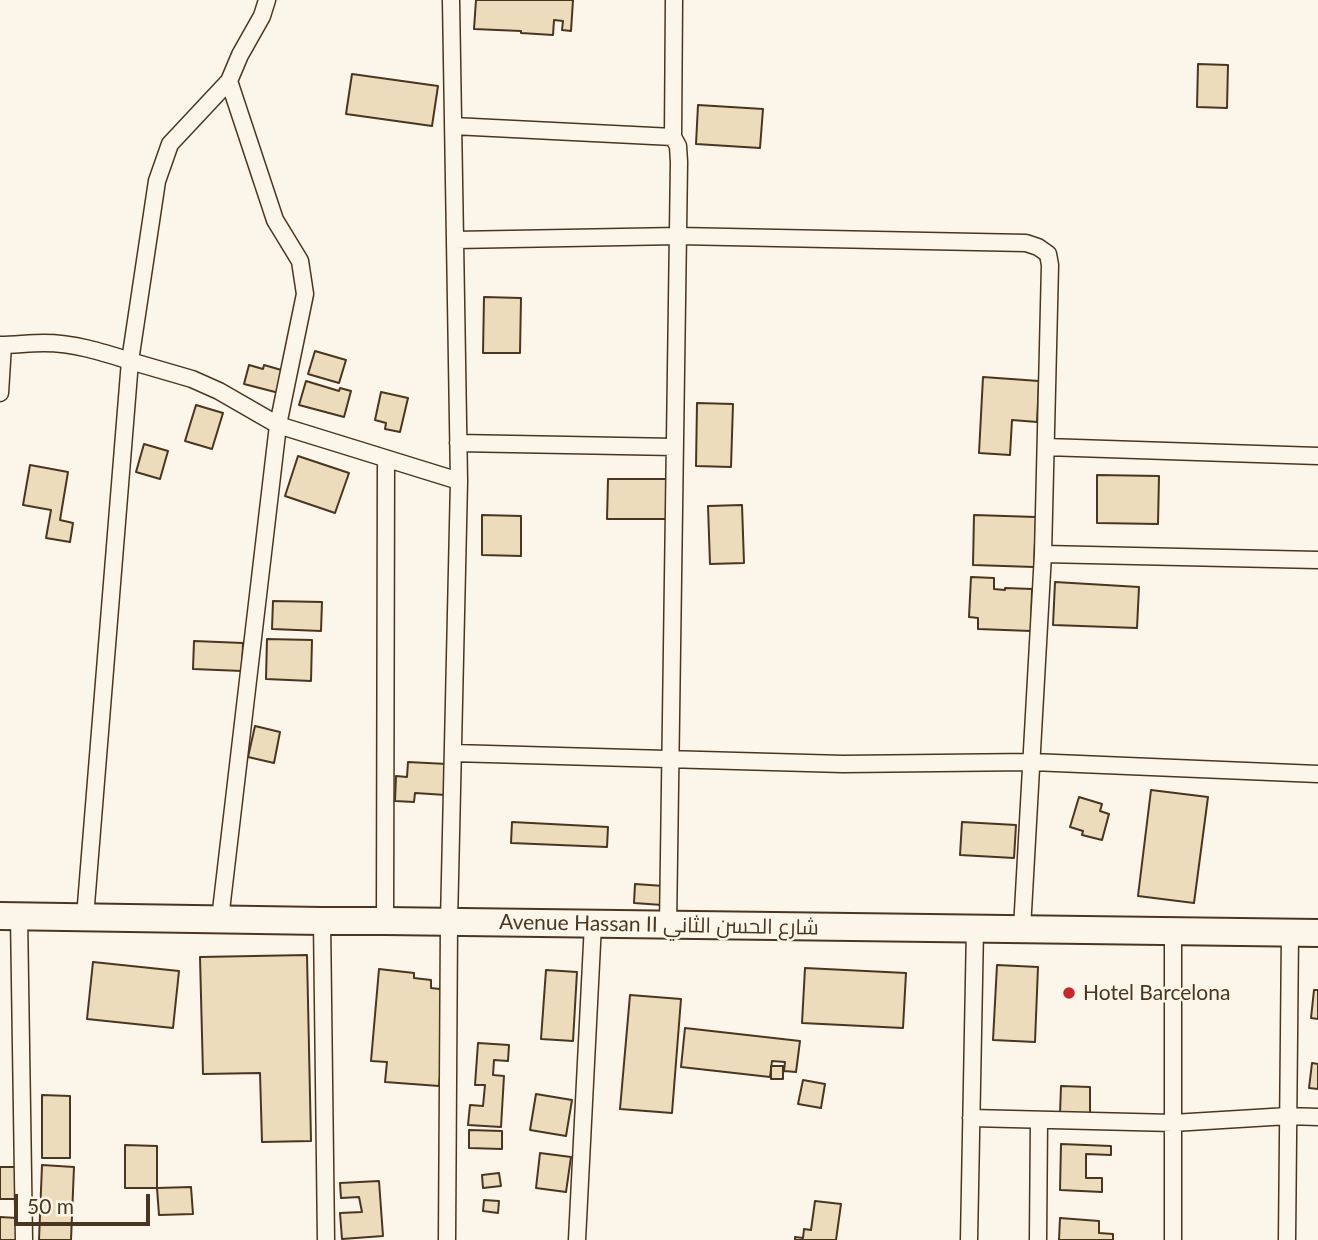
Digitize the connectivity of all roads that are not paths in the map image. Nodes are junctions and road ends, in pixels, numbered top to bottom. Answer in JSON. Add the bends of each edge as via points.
{"nodes":[{"id":1,"x":267,"y":0,"type":"edge"},
{"id":2,"x":451,"y":0,"type":"edge"},
{"id":3,"x":674,"y":0,"type":"edge"},
{"id":4,"x":229,"y":81,"type":"junction"},
{"id":5,"x":453,"y":126,"type":"junction"},
{"id":6,"x":673,"y":137,"type":"junction"},
{"id":7,"x":678,"y":236,"type":"junction"},
{"id":8,"x":455,"y":240,"type":"junction"},
{"id":9,"x":1,"y":345,"type":"edge"},
{"id":10,"x":130,"y":361,"type":"junction"},
{"id":11,"x":0,"y":393,"type":"edge"},
{"id":12,"x":278,"y":425,"type":"junction"},
{"id":13,"x":458,"y":443,"type":"junction"},
{"id":14,"x":675,"y":447,"type":"junction"},
{"id":15,"x":1046,"y":447,"type":"junction"},
{"id":16,"x":1318,"y":456,"type":"edge"},
{"id":17,"x":386,"y":459,"type":"junction"},
{"id":18,"x":459,"y":481,"type":"junction"},
{"id":19,"x":1044,"y":554,"type":"junction"},
{"id":20,"x":1318,"y":560,"type":"edge"},
{"id":21,"x":453,"y":753,"type":"junction"},
{"id":22,"x":671,"y":760,"type":"junction"},
{"id":23,"x":1032,"y":762,"type":"junction"},
{"id":24,"x":1318,"y":774,"type":"edge"},
{"id":25,"x":10,"y":916,"type":"edge"},
{"id":26,"x":85,"y":917,"type":"junction"},
{"id":27,"x":220,"y":919,"type":"junction"},
{"id":28,"x":322,"y":921,"type":"junction"},
{"id":29,"x":386,"y":921,"type":"junction"},
{"id":30,"x":449,"y":922,"type":"junction"},
{"id":31,"x":593,"y":924,"type":"junction"},
{"id":32,"x":668,"y":925,"type":"junction"},
{"id":33,"x":975,"y":929,"type":"junction"},
{"id":34,"x":1022,"y":929,"type":"junction"},
{"id":35,"x":1173,"y":931,"type":"junction"},
{"id":36,"x":1290,"y":933,"type":"junction"},
{"id":37,"x":1318,"y":933,"type":"edge"},
{"id":38,"x":1288,"y":1116,"type":"junction"},
{"id":39,"x":1318,"y":1117,"type":"edge"},
{"id":40,"x":971,"y":1118,"type":"junction"},
{"id":41,"x":1039,"y":1120,"type":"junction"},
{"id":42,"x":1173,"y":1123,"type":"junction"},
{"id":43,"x":24,"y":1240,"type":"edge"},
{"id":44,"x":326,"y":1240,"type":"edge"},
{"id":45,"x":447,"y":1240,"type":"edge"},
{"id":46,"x":577,"y":1240,"type":"edge"},
{"id":47,"x":969,"y":1240,"type":"edge"},
{"id":48,"x":1038,"y":1240,"type":"edge"},
{"id":49,"x":1173,"y":1240,"type":"edge"},
{"id":50,"x":1287,"y":1240,"type":"edge"}],
"edges":[{"from":1,"to":4,"type":"street"},
{"from":2,"to":5,"type":"street"},
{"from":3,"to":6,"type":"street"},
{"from":4,"to":10,"type":"street","via":[[178,134],[165,156],[157,181]]},
{"from":4,"to":12,"type":"street","via":[[275,220],[300,261],[303,275],[305,294]]},
{"from":5,"to":6,"type":"street"},
{"from":5,"to":8,"type":"street"},
{"from":6,"to":7,"type":"street","via":[[679,162]]},
{"from":7,"to":8,"type":"street"},
{"from":7,"to":14,"type":"street"},
{"from":7,"to":15,"type":"street","via":[[1026,243],[1038,247],[1048,254],[1050,265]]},
{"from":8,"to":13,"type":"street"},
{"from":9,"to":10,"type":"street","via":[[73,345]]},
{"from":9,"to":11,"type":"street"},
{"from":10,"to":12,"type":"street","via":[[192,379]]},
{"from":10,"to":26,"type":"street"},
{"from":12,"to":17,"type":"street"},
{"from":12,"to":27,"type":"street"},
{"from":13,"to":14,"type":"street"},
{"from":13,"to":18,"type":"street"},
{"from":14,"to":22,"type":"street"},
{"from":15,"to":16,"type":"street"},
{"from":15,"to":19,"type":"street"},
{"from":17,"to":18,"type":"street"},
{"from":17,"to":29,"type":"street"},
{"from":18,"to":21,"type":"street"},
{"from":19,"to":20,"type":"street"},
{"from":19,"to":23,"type":"street"},
{"from":21,"to":22,"type":"street"},
{"from":21,"to":30,"type":"street"},
{"from":22,"to":23,"type":"street"},
{"from":22,"to":32,"type":"street"},
{"from":23,"to":24,"type":"street"},
{"from":23,"to":34,"type":"street"},
{"from":25,"to":26,"type":"main road","name":"Avenue Hassan II شارع الحسن الثاني"},
{"from":25,"to":43,"type":"street"},
{"from":26,"to":27,"type":"main road","name":"Avenue Hassan II شارع الحسن الثاني"},
{"from":27,"to":28,"type":"main road","name":"Avenue Hassan II شارع الحسن الثاني"},
{"from":28,"to":29,"type":"main road","name":"Avenue Hassan II شارع الحسن الثاني"},
{"from":28,"to":44,"type":"street"},
{"from":29,"to":30,"type":"main road","name":"Avenue Hassan II شارع الحسن الثاني"},
{"from":30,"to":31,"type":"main road","name":"Avenue Hassan II شارع الحسن الثاني"},
{"from":30,"to":45,"type":"street"},
{"from":31,"to":32,"type":"main road","name":"Avenue Hassan II شارع الحسن الثاني"},
{"from":31,"to":46,"type":"street"},
{"from":32,"to":33,"type":"main road","name":"Avenue Hassan II شارع الحسن الثاني"},
{"from":33,"to":34,"type":"main road","name":"Avenue Hassan II شارع الحسن الثاني"},
{"from":33,"to":40,"type":"street"},
{"from":34,"to":35,"type":"main road","name":"Avenue Hassan II شارع الحسن الثاني"},
{"from":35,"to":36,"type":"main road","name":"Avenue Hassan II شارع الحسن الثاني"},
{"from":35,"to":42,"type":"street"},
{"from":36,"to":37,"type":"main road","name":"Avenue Hassan II شارع الحسن الثاني"},
{"from":36,"to":38,"type":"street"},
{"from":38,"to":39,"type":"street"},
{"from":38,"to":42,"type":"street"},
{"from":38,"to":50,"type":"street"},
{"from":40,"to":41,"type":"street"},
{"from":40,"to":47,"type":"street"},
{"from":41,"to":42,"type":"street"},
{"from":41,"to":48,"type":"street"},
{"from":42,"to":49,"type":"street"}]}
